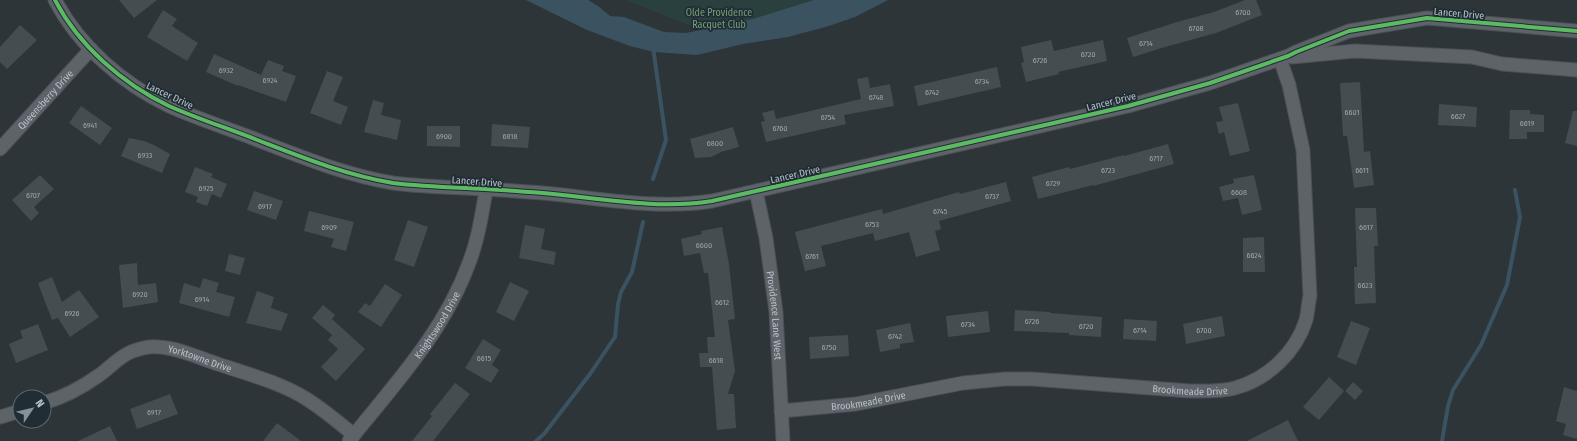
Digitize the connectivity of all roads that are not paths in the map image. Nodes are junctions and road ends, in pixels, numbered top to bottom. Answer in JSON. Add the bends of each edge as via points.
{"nodes":[{"id":1,"x":55,"y":0,"type":"edge"},
{"id":2,"x":1577,"y":31,"type":"edge"},
{"id":3,"x":91,"y":49,"type":"junction"},
{"id":4,"x":1284,"y":58,"type":"junction"},
{"id":5,"x":1577,"y":70,"type":"edge"},
{"id":6,"x":0,"y":149,"type":"edge"},
{"id":7,"x":486,"y":190,"type":"junction"},
{"id":8,"x":756,"y":191,"type":"junction"},
{"id":9,"x":52,"y":401,"type":"edge"},
{"id":10,"x":781,"y":411,"type":"junction"},
{"id":11,"x":12,"y":413,"type":"edge"},
{"id":12,"x":0,"y":417,"type":"edge"},
{"id":13,"x":352,"y":438,"type":"edge"},
{"id":14,"x":783,"y":441,"type":"edge"}],
"edges":[{"from":1,"to":3,"type":"street","name":"Lancer Drive"},
{"from":2,"to":4,"type":"street","name":"Lancer Drive","via":[[1426,18],[1350,31]]},
{"from":3,"to":6,"type":"street","name":"Queensberry Drive"},
{"from":3,"to":7,"type":"street","name":"Lancer Drive","via":[[127,81],[169,106],[325,166],[394,183]]},
{"from":4,"to":5,"type":"street","name":"Lancer Drive","via":[[1355,52],[1464,56],[1502,64]]},
{"from":4,"to":8,"type":"street","name":"Lancer Drive","via":[[1210,83],[1128,106]]},
{"from":4,"to":10,"type":"street","name":"Brookmeade Drive","via":[[1303,150],[1310,296],[1300,334],[1280,363],[1265,374],[1236,388],[1215,392],[1005,379],[963,383],[856,404]]},
{"from":7,"to":8,"type":"street","name":"Lancer Drive","via":[[654,204],[696,203]]},
{"from":7,"to":13,"type":"street","name":"Knightswood Drive","via":[[470,262],[443,318],[423,349]]},
{"from":8,"to":10,"type":"street","name":"Providence Lane West","via":[[766,238],[776,312]]},
{"from":9,"to":13,"type":"street","name":"Yorktowne Drive","via":[[78,389],[132,352],[148,347],[159,347],[179,351],[277,385],[322,409]]},
{"from":10,"to":14,"type":"street","name":"Providence Lane West"},
{"from":11,"to":12,"type":"street"}]}
